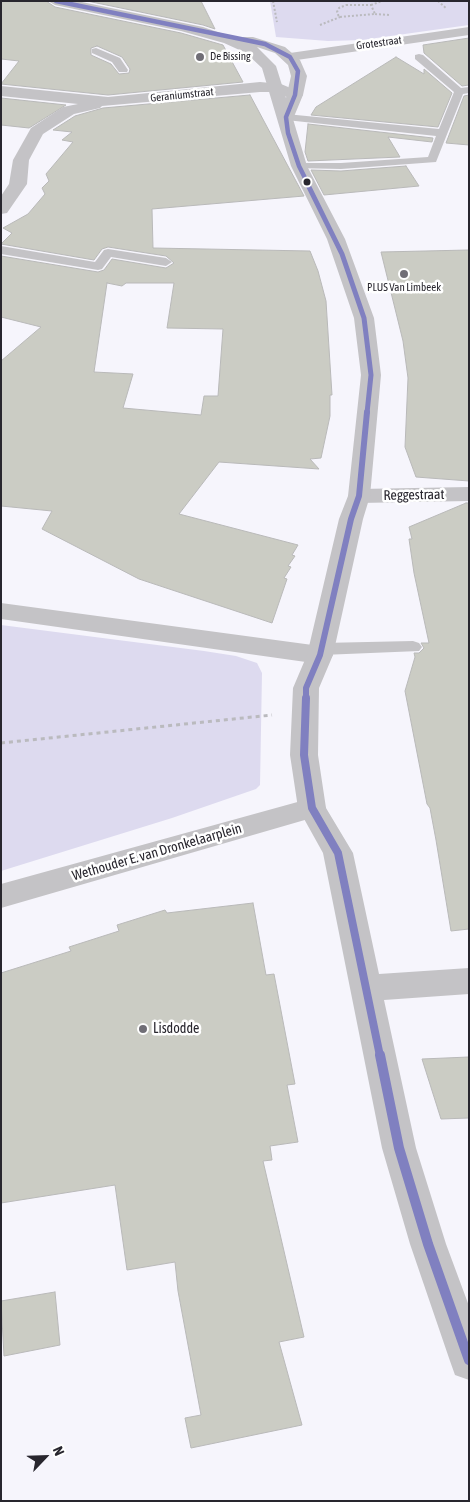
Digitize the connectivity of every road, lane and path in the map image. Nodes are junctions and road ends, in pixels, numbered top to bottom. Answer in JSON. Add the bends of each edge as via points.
{"nodes":[{"id":1,"x":55,"y":1,"type":"edge"},
{"id":2,"x":382,"y":1,"type":"edge"},
{"id":3,"x":371,"y":5,"type":"junction"},
{"id":4,"x":186,"y":28,"type":"junction"},
{"id":5,"x":469,"y":31,"type":"edge"},
{"id":6,"x":96,"y":51,"type":"dead end"},
{"id":7,"x":290,"y":57,"type":"junction"},
{"id":8,"x":419,"y":57,"type":"dead end"},
{"id":9,"x":265,"y":60,"type":"junction"},
{"id":10,"x":124,"y":70,"type":"dead end"},
{"id":11,"x":276,"y":87,"type":"junction"},
{"id":12,"x":1,"y":91,"type":"edge"},
{"id":13,"x":464,"y":91,"type":"edge"},
{"id":14,"x":295,"y":95,"type":"junction"},
{"id":15,"x":68,"y":104,"type":"junction"},
{"id":16,"x":286,"y":117,"type":"junction"},
{"id":17,"x":443,"y":132,"type":"junction"},
{"id":18,"x":299,"y":166,"type":"junction"},
{"id":19,"x":1,"y":209,"type":"edge"},
{"id":20,"x":1,"y":250,"type":"edge"},
{"id":21,"x":166,"y":262,"type":"dead end"},
{"id":22,"x":469,"y":494,"type":"edge"},
{"id":23,"x":359,"y":496,"type":"junction"},
{"id":24,"x":1,"y":611,"type":"edge"},
{"id":25,"x":413,"y":647,"type":"dead end"},
{"id":26,"x":321,"y":652,"type":"junction"},
{"id":27,"x":305,"y":712,"type":"junction"},
{"id":28,"x":1,"y":743,"type":"edge"},
{"id":29,"x":312,"y":808,"type":"junction"},
{"id":30,"x":1,"y":896,"type":"edge"},
{"id":31,"x":469,"y":981,"type":"edge"},
{"id":32,"x":365,"y":988,"type":"junction"},
{"id":33,"x":469,"y":1361,"type":"edge"}],
"edges":[{"from":1,"to":4,"type":"street"},
{"from":2,"to":3,"type":"path"},
{"from":3,"to":3,"type":"path","via":[[346,5],[336,12],[342,18],[367,16],[375,14]]},
{"from":4,"to":7,"type":"street","via":[[265,44]]},
{"from":4,"to":9,"type":"street","via":[[228,40]]},
{"from":5,"to":7,"type":"street","name":"Grotestraat"},
{"from":6,"to":10,"type":"lane","via":[[116,60]]},
{"from":7,"to":9,"type":"street","name":"Grotestraat"},
{"from":7,"to":14,"type":"street","via":[[298,71]]},
{"from":8,"to":13,"type":"lane"},
{"from":9,"to":11,"type":"street"},
{"from":11,"to":14,"type":"street","name":"Geraniumstraat"},
{"from":11,"to":15,"type":"street","name":"Geraniumstraat"},
{"from":11,"to":16,"type":"street"},
{"from":12,"to":15,"type":"street"},
{"from":13,"to":17,"type":"lane"},
{"from":14,"to":16,"type":"street"},
{"from":15,"to":19,"type":"street","via":[[37,131],[15,160],[18,184]]},
{"from":16,"to":17,"type":"lane"},
{"from":16,"to":18,"type":"street"},
{"from":17,"to":18,"type":"lane","via":[[432,160]]},
{"from":18,"to":23,"type":"street","via":[[336,239],[364,318],[371,374]]},
{"from":20,"to":21,"type":"lane","via":[[98,266],[108,253]]},
{"from":22,"to":23,"type":"street","name":"Reggestraat"},
{"from":23,"to":26,"type":"street"},
{"from":24,"to":26,"type":"street"},
{"from":25,"to":26,"type":"lane"},
{"from":26,"to":27,"type":"street","via":[[306,688]]},
{"from":27,"to":28,"type":"path"},
{"from":27,"to":29,"type":"street","via":[[304,755]]},
{"from":29,"to":30,"type":"street","name":"Wethouder E. van Dronkelaarplein"},
{"from":29,"to":32,"type":"street","via":[[338,853]]},
{"from":31,"to":32,"type":"street"},
{"from":32,"to":33,"type":"street","via":[[399,1148]]}]}
